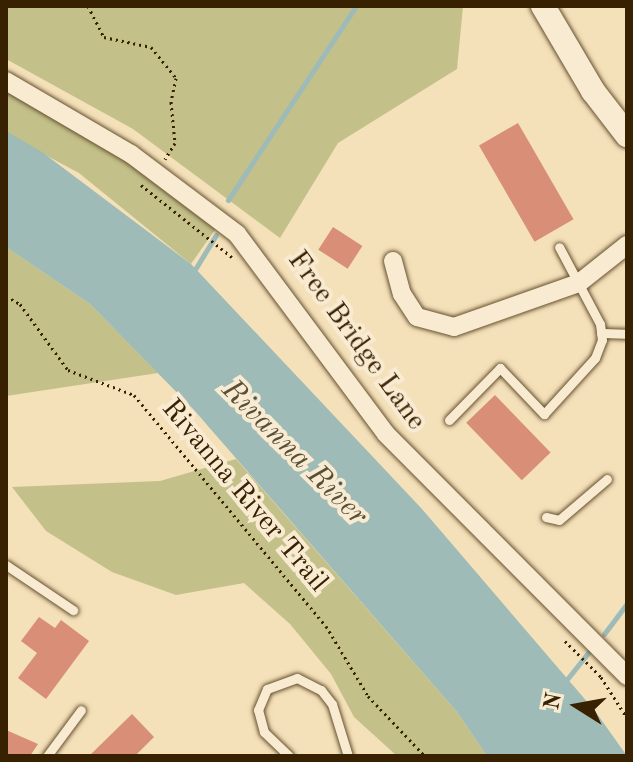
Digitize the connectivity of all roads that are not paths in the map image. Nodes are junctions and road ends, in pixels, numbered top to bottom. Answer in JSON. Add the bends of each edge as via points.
{"nodes":[{"id":1,"x":543,"y":6,"type":"edge"},
{"id":2,"x":6,"y":81,"type":"edge"},
{"id":3,"x":627,"y":135,"type":"edge"},
{"id":4,"x":627,"y":245,"type":"edge"},
{"id":5,"x":559,"y":247,"type":"dead end"},
{"id":6,"x":393,"y":261,"type":"dead end"},
{"id":7,"x":579,"y":283,"type":"junction"},
{"id":8,"x":601,"y":333,"type":"junction"},
{"id":9,"x":627,"y":334,"type":"edge"},
{"id":10,"x":449,"y":420,"type":"dead end"},
{"id":11,"x":607,"y":479,"type":"dead end"},
{"id":12,"x":546,"y":517,"type":"dead end"},
{"id":13,"x":6,"y":565,"type":"edge"},
{"id":14,"x":73,"y":610,"type":"dead end"},
{"id":15,"x":627,"y":676,"type":"edge"},
{"id":16,"x":81,"y":710,"type":"dead end"},
{"id":17,"x":47,"y":756,"type":"edge"},
{"id":18,"x":289,"y":756,"type":"edge"},
{"id":19,"x":348,"y":756,"type":"edge"}],
"edges":[{"from":1,"to":3,"type":"main road","via":[[571,57]]},
{"from":2,"to":15,"type":"street","name":"Free Bridge Lane","via":[[157,173],[257,254],[386,434]]},
{"from":4,"to":7,"type":"street"},
{"from":5,"to":7,"type":"lane"},
{"from":6,"to":7,"type":"street","via":[[402,294],[417,317],[454,327]]},
{"from":7,"to":8,"type":"lane"},
{"from":8,"to":9,"type":"lane"},
{"from":8,"to":10,"type":"lane","via":[[595,358],[544,414],[500,368]]},
{"from":11,"to":12,"type":"lane","via":[[559,520]]},
{"from":13,"to":14,"type":"lane"},
{"from":16,"to":17,"type":"lane"},
{"from":18,"to":19,"type":"lane","via":[[264,732],[258,710],[267,689],[297,678],[321,690],[332,704]]}]}
